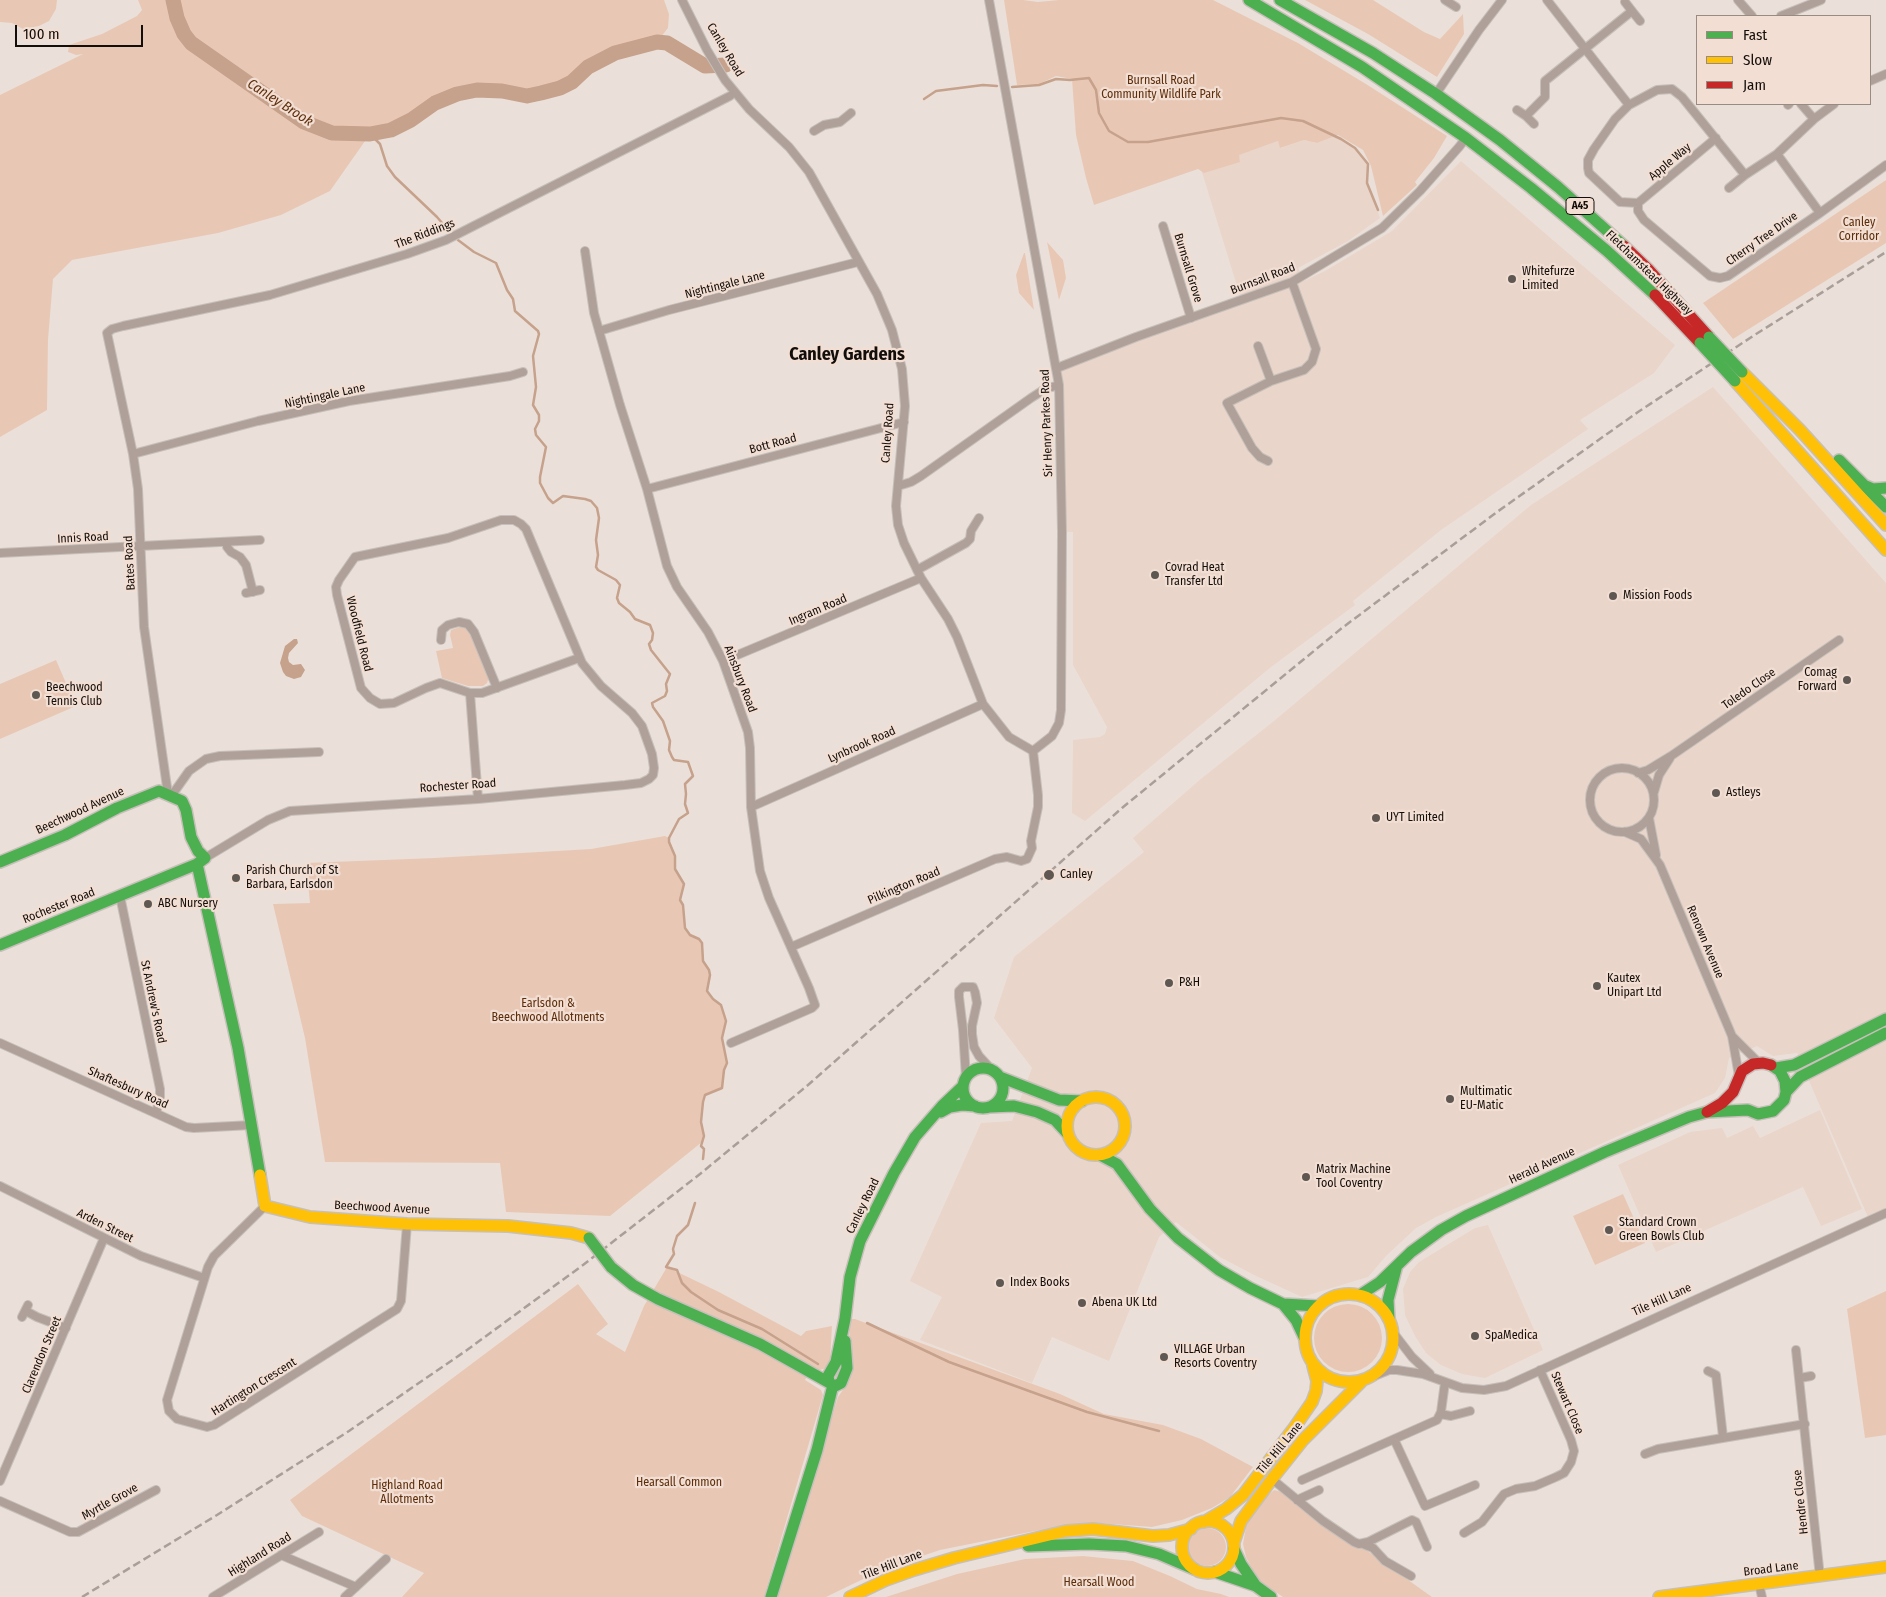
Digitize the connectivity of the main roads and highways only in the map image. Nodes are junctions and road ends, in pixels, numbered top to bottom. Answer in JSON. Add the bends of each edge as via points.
{"nodes":[{"id":1,"x":1249,"y":0,"type":"edge"},
{"id":2,"x":1280,"y":0,"type":"edge"},
{"id":3,"x":1704,"y":340,"type":"junction"},
{"id":4,"x":1738,"y":376,"type":"junction"},
{"id":5,"x":1800,"y":430,"type":"junction"},
{"id":6,"x":1866,"y":486,"type":"junction"},
{"id":7,"x":1886,"y":488,"type":"edge"},
{"id":8,"x":1886,"y":507,"type":"edge"},
{"id":9,"x":1886,"y":525,"type":"edge"},
{"id":10,"x":1886,"y":550,"type":"edge"},
{"id":11,"x":201,"y":861,"type":"junction"},
{"id":12,"x":0,"y":862,"type":"edge"},
{"id":13,"x":0,"y":945,"type":"edge"},
{"id":14,"x":1886,"y":1019,"type":"edge"},
{"id":15,"x":1886,"y":1033,"type":"edge"},
{"id":16,"x":1776,"y":1068,"type":"junction"},
{"id":17,"x":1000,"y":1078,"type":"junction"},
{"id":18,"x":1737,"y":1080,"type":"junction"},
{"id":19,"x":965,"y":1082,"type":"junction"},
{"id":20,"x":1786,"y":1092,"type":"junction"},
{"id":21,"x":1082,"y":1101,"type":"junction"},
{"id":22,"x":975,"y":1106,"type":"junction"},
{"id":23,"x":988,"y":1107,"type":"junction"},
{"id":24,"x":1748,"y":1110,"type":"junction"},
{"id":25,"x":1707,"y":1112,"type":"junction"},
{"id":26,"x":933,"y":1116,"type":"junction"},
{"id":27,"x":1067,"y":1133,"type":"junction"},
{"id":28,"x":1119,"y":1145,"type":"junction"},
{"id":29,"x":1100,"y":1155,"type":"junction"},
{"id":30,"x":1131,"y":1182,"type":"junction"},
{"id":31,"x":1399,"y":1263,"type":"junction"},
{"id":32,"x":1360,"y":1295,"type":"junction"},
{"id":33,"x":1283,"y":1304,"type":"junction"},
{"id":34,"x":1318,"y":1306,"type":"junction"},
{"id":35,"x":845,"y":1320,"type":"junction"},
{"id":36,"x":1390,"y":1325,"type":"junction"},
{"id":37,"x":1304,"y":1337,"type":"junction"},
{"id":38,"x":1312,"y":1364,"type":"junction"},
{"id":39,"x":831,"y":1378,"type":"junction"},
{"id":40,"x":1361,"y":1382,"type":"junction"},
{"id":41,"x":1204,"y":1522,"type":"junction"},
{"id":42,"x":1191,"y":1528,"type":"junction"},
{"id":43,"x":1234,"y":1546,"type":"junction"},
{"id":44,"x":1004,"y":1547,"type":"junction"},
{"id":45,"x":1886,"y":1567,"type":"edge"},
{"id":46,"x":1194,"y":1569,"type":"junction"},
{"id":47,"x":1214,"y":1572,"type":"junction"},
{"id":48,"x":1256,"y":1586,"type":"junction"},
{"id":49,"x":771,"y":1597,"type":"edge"},
{"id":50,"x":850,"y":1597,"type":"edge"},
{"id":51,"x":1271,"y":1597,"type":"edge"},
{"id":52,"x":1659,"y":1597,"type":"edge"}],
"edges":[{"from":1,"to":3,"type":"main road","name":"Fletchamstead Highway","number":"A45","via":[[1362,67],[1466,138],[1607,250]]},
{"from":2,"to":3,"type":"main road","name":"Fletchamstead Highway","number":"A45","via":[[1373,53],[1507,146],[1558,187],[1648,269]]},
{"from":3,"to":4,"type":"main road","name":"Fletchamstead Highway","number":"A45","bridge":true},
{"from":4,"to":5,"type":"main road","name":"Fletchamstead Highway","number":"A45"},
{"from":4,"to":10,"type":"main road","name":"Fletchamstead Highway","number":"A45"},
{"from":5,"to":6,"type":"main road","via":[[1838,458]]},
{"from":5,"to":9,"type":"main road","name":"Fletchamstead Highway","number":"A45"},
{"from":6,"to":7,"type":"main road"},
{"from":6,"to":8,"type":"main road"},
{"from":11,"to":12,"type":"main road","name":"Beechwood Avenue","via":[[191,837],[184,805],[170,795]]},
{"from":11,"to":13,"type":"main road","name":"Rochester Road"},
{"from":11,"to":39,"type":"main road","name":"Beechwood Avenue","bridge":true,"via":[[265,1206],[310,1218],[508,1226],[590,1238],[624,1279],[658,1299],[760,1344],[806,1371]]},
{"from":14,"to":16,"type":"main road","via":[[1794,1065]]},
{"from":15,"to":20,"type":"main road","name":"Herald Avenue","via":[[1800,1077]]},
{"from":16,"to":18,"type":"main road","name":"Herald Avenue","via":[[1758,1063],[1747,1067]]},
{"from":16,"to":20,"type":"main road","via":[[1783,1076]]},
{"from":17,"to":19,"type":"main road","via":[[991,1070],[980,1068]]},
{"from":17,"to":21,"type":"main road","via":[[1059,1100]]},
{"from":17,"to":23,"type":"main road","via":[[1002,1094]]},
{"from":18,"to":24,"type":"main road","via":[[1738,1100]]},
{"from":18,"to":25,"type":"main road","name":"Herald Avenue","via":[[1722,1103]]},
{"from":19,"to":22,"type":"main road","via":[[967,1100]]},
{"from":19,"to":26,"type":"main road","name":"Canley Road"},
{"from":20,"to":24,"type":"main road","name":"Herald Avenue","via":[[1780,1106],[1773,1111],[1758,1114]]},
{"from":21,"to":27,"type":"main road","via":[[1070,1112]]},
{"from":21,"to":28,"type":"main road","via":[[1100,1098],[1119,1109],[1125,1125]]},
{"from":22,"to":23,"type":"main road"},
{"from":22,"to":26,"type":"main road","name":"Canley Road","via":[[950,1107]]},
{"from":23,"to":27,"type":"main road","via":[[1014,1106],[1037,1112],[1055,1120]]},
{"from":24,"to":25,"type":"main road","name":"Herald Avenue"},
{"from":25,"to":31,"type":"main road","name":"Herald Avenue","via":[[1652,1131],[1466,1216],[1429,1238]]},
{"from":26,"to":35,"type":"main road","name":"Canley Road","via":[[908,1147],[860,1241],[850,1277]]},
{"from":27,"to":29,"type":"main road","via":[[1078,1150],[1088,1155]]},
{"from":28,"to":29,"type":"main road"},
{"from":28,"to":30,"type":"main road"},
{"from":29,"to":30,"type":"main road","via":[[1117,1164]]},
{"from":30,"to":33,"type":"main road","via":[[1162,1222],[1194,1252],[1235,1280]]},
{"from":31,"to":32,"type":"main road","name":"Herald Avenue","via":[[1380,1282]]},
{"from":31,"to":36,"type":"main road","name":"Herald Avenue","via":[[1388,1300]]},
{"from":32,"to":34,"type":"main road","via":[[1335,1297]]},
{"from":32,"to":36,"type":"main road","via":[[1374,1302]]},
{"from":33,"to":34,"type":"main road"},
{"from":33,"to":37,"type":"main road"},
{"from":34,"to":37,"type":"main road","via":[[1306,1325]]},
{"from":35,"to":39,"type":"main road","name":"Canley Road"},
{"from":35,"to":39,"type":"main road","name":"Canley Road","via":[[847,1368],[839,1384]]},
{"from":36,"to":40,"type":"main road","via":[[1392,1343],[1381,1370]]},
{"from":37,"to":38,"type":"main road"},
{"from":38,"to":40,"type":"main road","via":[[1335,1380]]},
{"from":38,"to":41,"type":"main road","name":"Tile Hill Lane","via":[[1317,1381],[1312,1402],[1243,1495]]},
{"from":39,"to":49,"type":"main road","name":"Canley Road","via":[[832,1393],[817,1450]]},
{"from":40,"to":43,"type":"main road","name":"Tile Hill Lane","via":[[1303,1440],[1272,1479],[1241,1521]]},
{"from":41,"to":42,"type":"main road"},
{"from":41,"to":43,"type":"main road","via":[[1224,1527]]},
{"from":42,"to":44,"type":"main road","name":"Tile Hill Lane","via":[[1153,1536],[1082,1529]]},
{"from":42,"to":46,"type":"main road","via":[[1182,1549]]},
{"from":43,"to":47,"type":"main road","via":[[1232,1558]]},
{"from":43,"to":48,"type":"main road","via":[[1241,1564]]},
{"from":44,"to":46,"type":"main road","name":"Tile Hill Lane","via":[[1126,1546],[1159,1554]]},
{"from":44,"to":50,"type":"main road","name":"Tile Hill Lane","via":[[914,1570]]},
{"from":45,"to":52,"type":"main road","name":"Broad Lane"},
{"from":46,"to":47,"type":"main road"},
{"from":47,"to":48,"type":"main road"},
{"from":48,"to":51,"type":"main road"}]}
